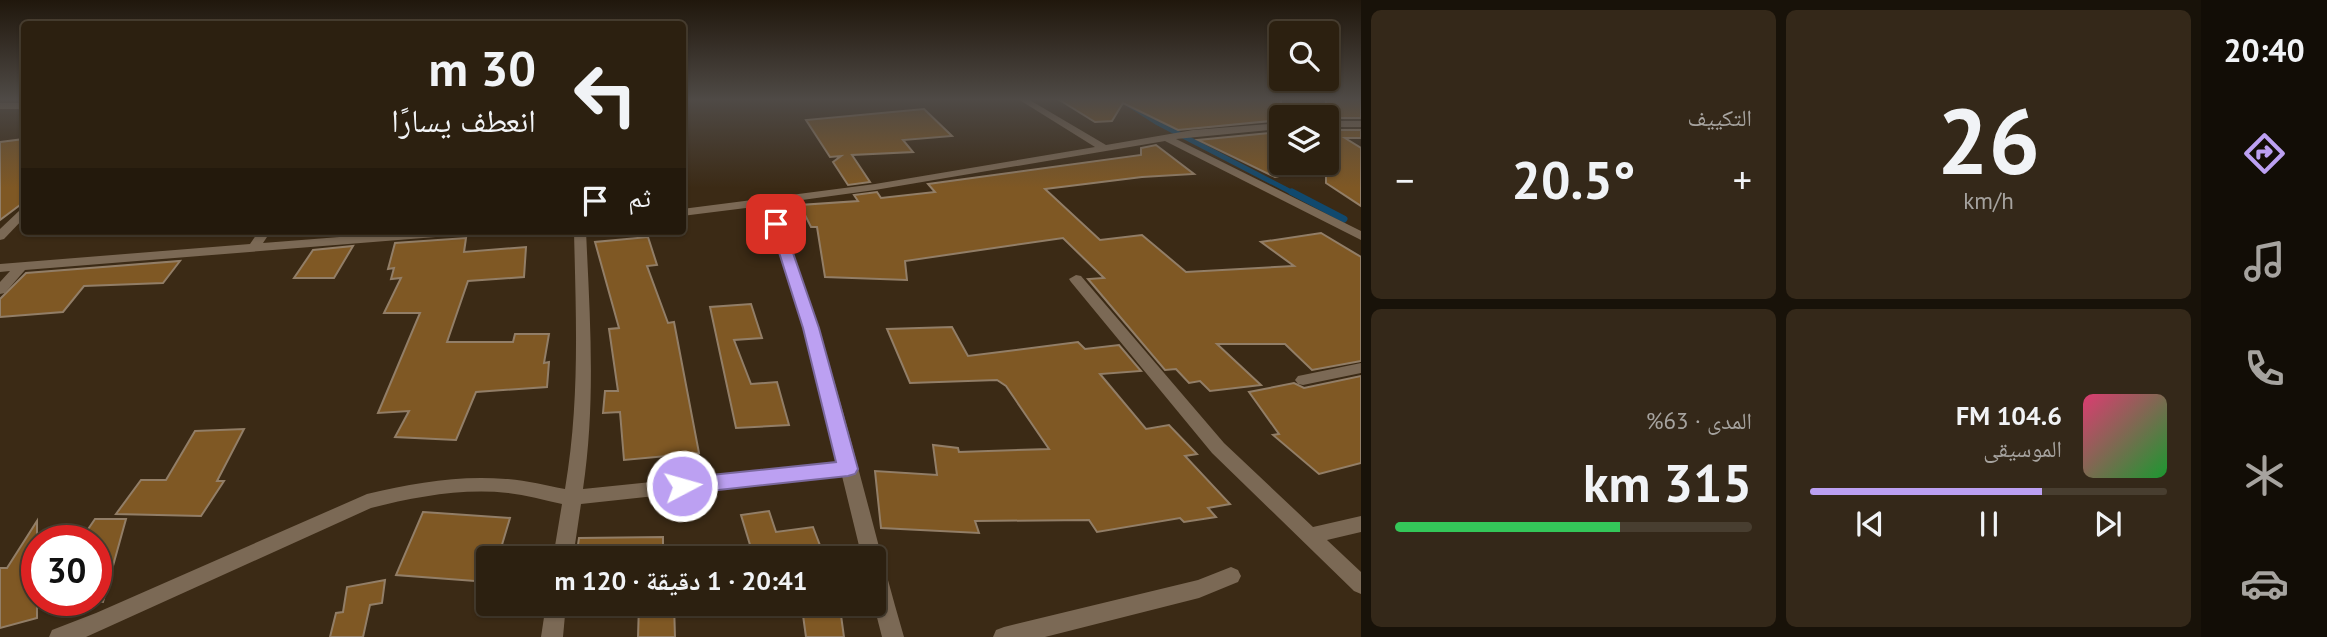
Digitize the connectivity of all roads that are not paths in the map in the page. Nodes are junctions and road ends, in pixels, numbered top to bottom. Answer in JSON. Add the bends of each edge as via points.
{"nodes":[{"id":1,"x":1072,"y":129,"type":"edge"},
{"id":2,"x":1249,"y":129,"type":"edge"},
{"id":3,"x":1167,"y":138,"type":"junction"},
{"id":4,"x":1106,"y":149,"type":"junction"},
{"id":5,"x":767,"y":203,"type":"junction"},
{"id":6,"x":686,"y":213,"type":"edge"},
{"id":7,"x":21,"y":215,"type":"edge"},
{"id":8,"x":1342,"y":227,"type":"junction"},
{"id":9,"x":1361,"y":227,"type":"edge"},
{"id":10,"x":262,"y":235,"type":"edge"},
{"id":11,"x":388,"y":235,"type":"edge"},
{"id":12,"x":580,"y":235,"type":"edge"},
{"id":13,"x":0,"y":236,"type":"edge"},
{"id":14,"x":1361,"y":236,"type":"edge"},
{"id":15,"x":255,"y":246,"type":"junction"},
{"id":16,"x":21,"y":267,"type":"junction"},
{"id":17,"x":0,"y":268,"type":"edge"},
{"id":18,"x":1076,"y":278,"type":"dead end"},
{"id":19,"x":0,"y":290,"type":"edge"},
{"id":20,"x":1361,"y":368,"type":"edge"},
{"id":21,"x":1303,"y":380,"type":"dead end"},
{"id":22,"x":848,"y":469,"type":"junction"},
{"id":23,"x":571,"y":498,"type":"junction"},
{"id":24,"x":1361,"y":524,"type":"edge"},
{"id":25,"x":1310,"y":536,"type":"junction"},
{"id":26,"x":565,"y":546,"type":"edge"},
{"id":27,"x":869,"y":546,"type":"edge"},
{"id":28,"x":1230,"y":576,"type":"dead end"},
{"id":29,"x":1361,"y":585,"type":"edge"},
{"id":30,"x":886,"y":614,"type":"edge"},
{"id":31,"x":555,"y":616,"type":"edge"},
{"id":32,"x":60,"y":637,"type":"edge"},
{"id":33,"x":552,"y":637,"type":"edge"},
{"id":34,"x":892,"y":637,"type":"edge"},
{"id":35,"x":1004,"y":637,"type":"edge"}],
"edges":[{"from":1,"to":4,"type":"street"},
{"from":2,"to":3,"type":"street"},
{"from":3,"to":4,"type":"street"},
{"from":3,"to":8,"type":"street"},
{"from":4,"to":5,"type":"street"},
{"from":5,"to":6,"type":"street"},
{"from":5,"to":22,"type":"street","via":[[790,257]]},
{"from":7,"to":13,"type":"street"},
{"from":8,"to":9,"type":"street"},
{"from":8,"to":14,"type":"street"},
{"from":10,"to":15,"type":"street"},
{"from":11,"to":15,"type":"street"},
{"from":12,"to":23,"type":"street","via":[[585,365],[581,443]]},
{"from":15,"to":16,"type":"street"},
{"from":16,"to":17,"type":"street"},
{"from":16,"to":19,"type":"street"},
{"from":18,"to":25,"type":"street","via":[[1218,448]]},
{"from":20,"to":21,"type":"street"},
{"from":22,"to":23,"type":"street"},
{"from":22,"to":27,"type":"street"},
{"from":23,"to":26,"type":"street"},
{"from":23,"to":32,"type":"street","via":[[507,486],[458,486],[412,490],[367,501]]},
{"from":24,"to":25,"type":"street"},
{"from":25,"to":29,"type":"street"},
{"from":28,"to":35,"type":"street","via":[[1199,589]]},
{"from":30,"to":34,"type":"street"},
{"from":31,"to":33,"type":"street"}]}
